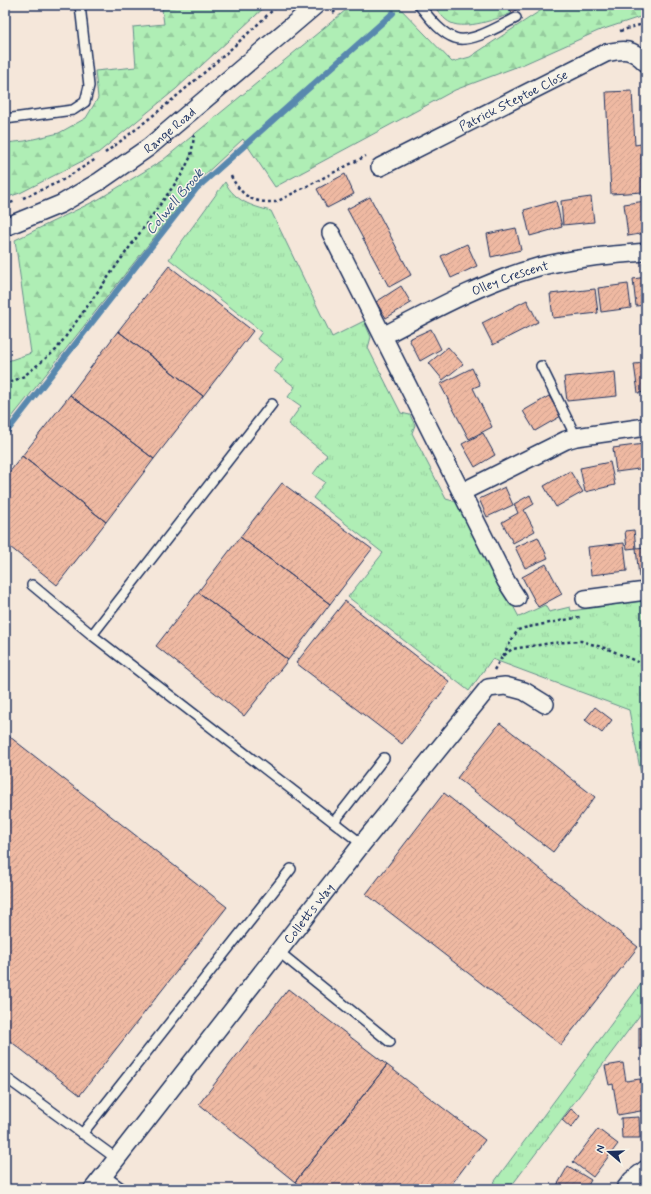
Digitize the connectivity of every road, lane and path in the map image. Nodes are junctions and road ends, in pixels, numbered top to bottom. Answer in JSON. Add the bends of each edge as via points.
{"nodes":[{"id":1,"x":80,"y":5,"type":"edge"},
{"id":2,"x":278,"y":5,"type":"edge"},
{"id":3,"x":316,"y":5,"type":"edge"},
{"id":4,"x":334,"y":5,"type":"edge"},
{"id":5,"x":419,"y":5,"type":"edge"},
{"id":6,"x":332,"y":14,"type":"dead end"},
{"id":7,"x":516,"y":18,"type":"dead end"},
{"id":8,"x":646,"y":62,"type":"edge"},
{"id":9,"x":5,"y":119,"type":"edge"},
{"id":10,"x":189,"y":131,"type":"dead end"},
{"id":11,"x":380,"y":167,"type":"dead end"},
{"id":12,"x":5,"y":205,"type":"edge"},
{"id":13,"x":5,"y":227,"type":"edge"},
{"id":14,"x":331,"y":233,"type":"dead end"},
{"id":15,"x":646,"y":252,"type":"edge"},
{"id":16,"x":383,"y":336,"type":"junction"},
{"id":17,"x":541,"y":366,"type":"dead end"},
{"id":18,"x":5,"y":385,"type":"edge"},
{"id":19,"x":272,"y":404,"type":"dead end"},
{"id":20,"x":646,"y":427,"type":"edge"},
{"id":21,"x":576,"y":437,"type":"junction"},
{"id":22,"x":462,"y":492,"type":"junction"},
{"id":23,"x":32,"y":584,"type":"dead end"},
{"id":24,"x":646,"y":591,"type":"edge"},
{"id":25,"x":517,"y":598,"type":"dead end"},
{"id":26,"x":585,"y":599,"type":"dead end"},
{"id":27,"x":584,"y":616,"type":"dead end"},
{"id":28,"x":92,"y":635,"type":"junction"},
{"id":29,"x":502,"y":657,"type":"junction"},
{"id":30,"x":646,"y":668,"type":"edge"},
{"id":31,"x":488,"y":688,"type":"junction"},
{"id":32,"x":546,"y":704,"type":"dead end"},
{"id":33,"x":384,"y":758,"type":"dead end"},
{"id":34,"x":334,"y":822,"type":"junction"},
{"id":35,"x":362,"y":844,"type":"junction"},
{"id":36,"x":291,"y":869,"type":"dead end"},
{"id":37,"x":279,"y":952,"type":"junction"},
{"id":38,"x":390,"y":1042,"type":"dead end"},
{"id":39,"x":5,"y":1077,"type":"edge"},
{"id":40,"x":82,"y":1134,"type":"junction"},
{"id":41,"x":117,"y":1159,"type":"junction"},
{"id":42,"x":646,"y":1169,"type":"edge"},
{"id":43,"x":104,"y":1175,"type":"junction"},
{"id":44,"x":93,"y":1189,"type":"edge"},
{"id":45,"x":123,"y":1189,"type":"edge"},
{"id":46,"x":625,"y":1189,"type":"edge"}],
"edges":[{"from":1,"to":9,"type":"lane","via":[[89,86],[85,102],[73,110]]},
{"from":2,"to":12,"type":"path","via":[[199,78],[100,157],[61,180]]},
{"from":3,"to":13,"type":"street","name":"Range Road","via":[[149,147],[61,204]]},
{"from":4,"to":6,"type":"path","via":[[338,9]]},
{"from":5,"to":7,"type":"lane","via":[[440,28],[463,40]]},
{"from":8,"to":11,"type":"street","name":"Patrick Steptoe Close","via":[[625,49],[606,53]]},
{"from":10,"to":18,"type":"path","via":[[194,137],[191,156],[182,174],[56,350],[24,376]]},
{"from":14,"to":16,"type":"street"},
{"from":15,"to":16,"type":"street","name":"Olley Crescent","via":[[564,262],[508,276]]},
{"from":16,"to":22,"type":"street"},
{"from":17,"to":21,"type":"lane"},
{"from":19,"to":28,"type":"lane"},
{"from":20,"to":21,"type":"street"},
{"from":21,"to":22,"type":"street","via":[[554,445]]},
{"from":22,"to":25,"type":"street"},
{"from":23,"to":28,"type":"lane"},
{"from":24,"to":26,"type":"street"},
{"from":27,"to":29,"type":"path","via":[[518,630]]},
{"from":28,"to":34,"type":"lane"},
{"from":29,"to":30,"type":"path","via":[[512,649],[552,642],[580,641],[608,649]]},
{"from":29,"to":31,"type":"path","via":[[493,671]]},
{"from":31,"to":32,"type":"street","via":[[506,686],[524,691]]},
{"from":31,"to":35,"type":"street","name":"Colletts Way"},
{"from":33,"to":34,"type":"lane"},
{"from":34,"to":35,"type":"lane"},
{"from":35,"to":37,"type":"street","name":"Colletts Way"},
{"from":36,"to":40,"type":"lane"},
{"from":37,"to":38,"type":"lane"},
{"from":37,"to":41,"type":"street","name":"Colletts Way"},
{"from":39,"to":40,"type":"lane"},
{"from":40,"to":41,"type":"lane"},
{"from":41,"to":43,"type":"street","name":"Colletts Way"},
{"from":42,"to":46,"type":"street"},
{"from":43,"to":44,"type":"street","name":"Colletts Way"},
{"from":43,"to":45,"type":"lane"}]}
